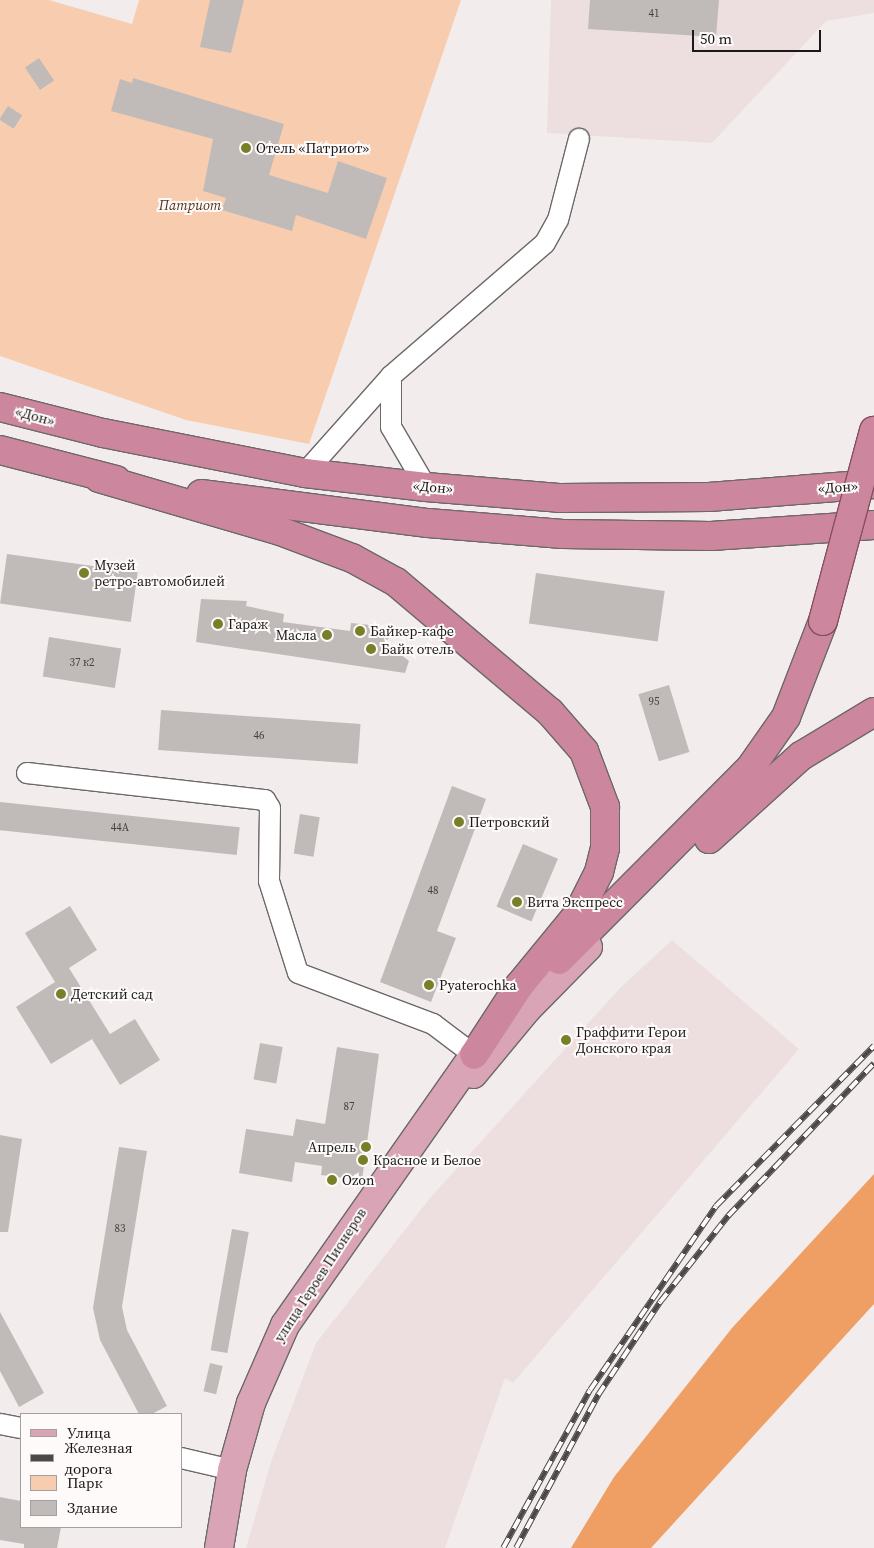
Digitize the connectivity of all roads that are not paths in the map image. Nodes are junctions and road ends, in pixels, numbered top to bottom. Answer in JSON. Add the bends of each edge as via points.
{"nodes":[{"id":1,"x":579,"y":139,"type":"dead end"},
{"id":2,"x":391,"y":376,"type":"junction"},
{"id":3,"x":0,"y":407,"type":"edge"},
{"id":4,"x":874,"y":431,"type":"edge"},
{"id":5,"x":0,"y":450,"type":"edge"},
{"id":6,"x":874,"y":471,"type":"edge"},
{"id":7,"x":305,"y":473,"type":"junction"},
{"id":8,"x":98,"y":478,"type":"junction"},
{"id":9,"x":874,"y":484,"type":"edge"},
{"id":10,"x":426,"y":487,"type":"junction"},
{"id":11,"x":874,"y":525,"type":"edge"},
{"id":12,"x":828,"y":623,"type":"junction"},
{"id":13,"x":874,"y":712,"type":"edge"},
{"id":14,"x":27,"y":773,"type":"dead end"},
{"id":15,"x":628,"y":908,"type":"junction"},
{"id":16,"x":478,"y":1059,"type":"junction"},
{"id":17,"x":0,"y":1424,"type":"edge"},
{"id":18,"x":20,"y":1428,"type":"edge"},
{"id":19,"x":182,"y":1458,"type":"edge"},
{"id":20,"x":232,"y":1470,"type":"junction"},
{"id":21,"x":219,"y":1548,"type":"edge"}],
"edges":[{"from":1,"to":2,"type":"street","via":[[558,220],[545,243]]},
{"from":2,"to":7,"type":"street"},
{"from":2,"to":10,"type":"street","via":[[391,427]]},
{"from":3,"to":7,"type":"highway","name":"«Дон»","via":[[103,433]]},
{"from":4,"to":12,"type":"highway","bridge":true},
{"from":5,"to":8,"type":"highway"},
{"from":6,"to":12,"type":"highway"},
{"from":7,"to":10,"type":"highway","name":"«Дон»"},
{"from":8,"to":11,"type":"highway","via":[[286,506],[563,534],[711,536]]},
{"from":8,"to":16,"type":"highway","via":[[280,530],[352,558],[396,582],[550,712],[584,751],[605,807],[606,840],[599,872],[578,914],[514,993]]},
{"from":9,"to":10,"type":"highway","name":"«Дон»","via":[[699,497],[559,498]]},
{"from":12,"to":15,"type":"highway","via":[[797,722],[758,773]]},
{"from":12,"to":16,"type":"highway","via":[[786,717],[751,767],[544,976]]},
{"from":13,"to":15,"type":"highway","via":[[794,762]]},
{"from":14,"to":16,"type":"street","via":[[264,800],[270,808],[268,881],[298,973],[433,1024]]},
{"from":15,"to":16,"type":"main road","name":"улица Героев Пионеров"},
{"from":16,"to":20,"type":"main road","name":"улица Героев Пионеров","via":[[355,1219],[285,1325],[251,1403]]},
{"from":17,"to":18,"type":"street"},
{"from":19,"to":20,"type":"street"},
{"from":20,"to":21,"type":"main road","name":"улица Героев Пионеров"}]}
